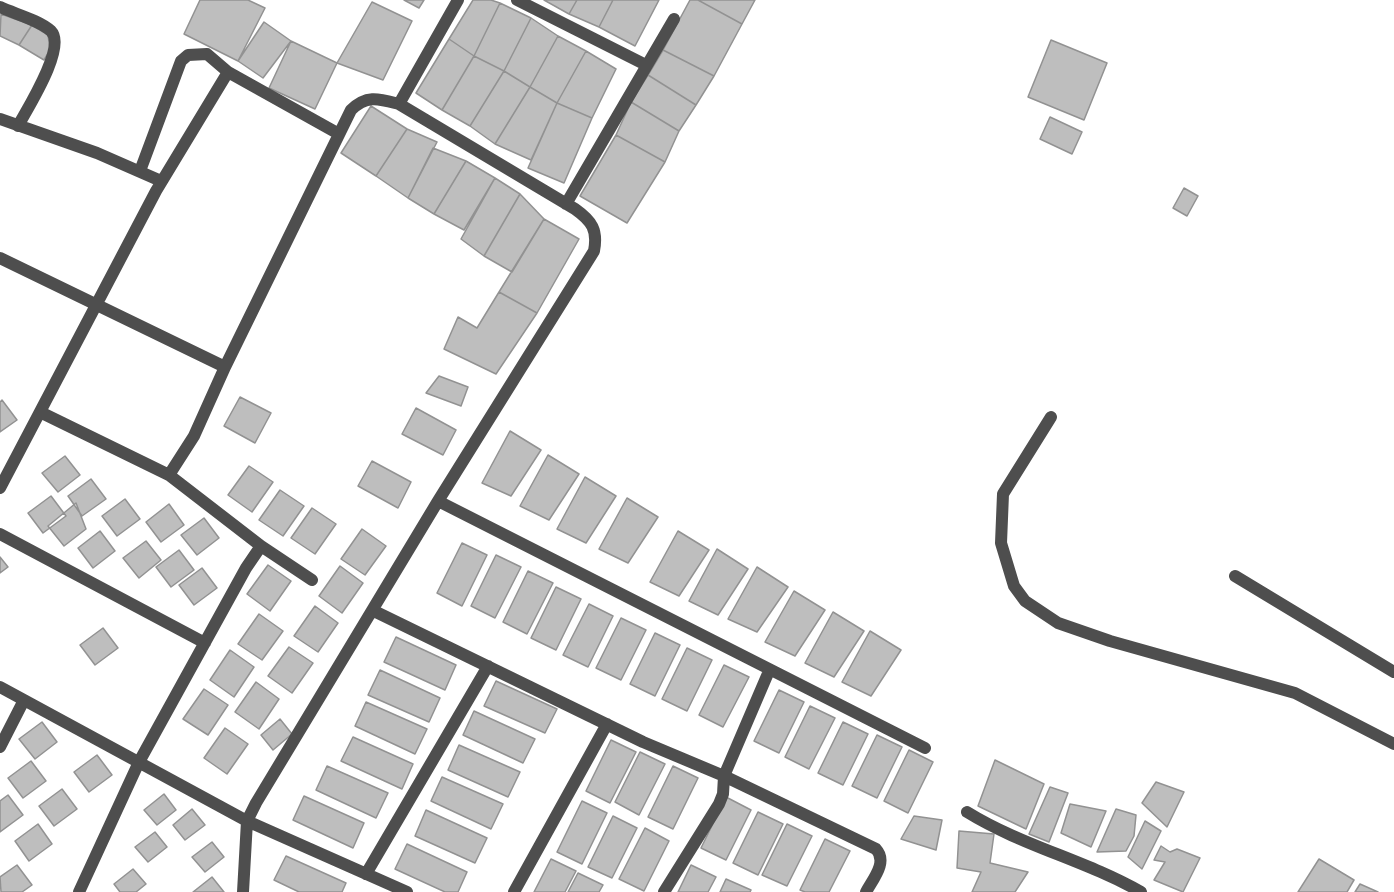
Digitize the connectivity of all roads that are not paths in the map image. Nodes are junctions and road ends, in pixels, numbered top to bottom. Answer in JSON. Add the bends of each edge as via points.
{"nodes":[{"id":1,"x":458,"y":0,"type":"edge"},
{"id":2,"x":517,"y":0,"type":"edge"},
{"id":3,"x":0,"y":7,"type":"edge"},
{"id":4,"x":674,"y":19,"type":"dead end"},
{"id":5,"x":646,"y":65,"type":"junction"},
{"id":6,"x":228,"y":72,"type":"junction"},
{"id":7,"x":399,"y":104,"type":"junction"},
{"id":8,"x":0,"y":119,"type":"edge"},
{"id":9,"x":18,"y":126,"type":"junction"},
{"id":10,"x":339,"y":134,"type":"junction"},
{"id":11,"x":140,"y":171,"type":"junction"},
{"id":12,"x":161,"y":181,"type":"junction"},
{"id":13,"x":566,"y":204,"type":"junction"},
{"id":14,"x":0,"y":258,"type":"edge"},
{"id":15,"x":96,"y":304,"type":"junction"},
{"id":16,"x":225,"y":367,"type":"junction"},
{"id":17,"x":40,"y":412,"type":"junction"},
{"id":18,"x":1051,"y":417,"type":"dead end"},
{"id":19,"x":169,"y":476,"type":"junction"},
{"id":20,"x":0,"y":488,"type":"edge"},
{"id":21,"x":438,"y":501,"type":"junction"},
{"id":22,"x":0,"y":534,"type":"edge"},
{"id":23,"x":261,"y":546,"type":"junction"},
{"id":24,"x":1235,"y":576,"type":"dead end"},
{"id":25,"x":312,"y":580,"type":"dead end"},
{"id":26,"x":374,"y":611,"type":"junction"},
{"id":27,"x":205,"y":643,"type":"junction"},
{"id":28,"x":488,"y":666,"type":"junction"},
{"id":29,"x":769,"y":671,"type":"junction"},
{"id":30,"x":1394,"y":672,"type":"edge"},
{"id":31,"x":0,"y":687,"type":"edge"},
{"id":32,"x":24,"y":700,"type":"junction"},
{"id":33,"x":607,"y":724,"type":"junction"},
{"id":34,"x":1394,"y":744,"type":"edge"},
{"id":35,"x":0,"y":747,"type":"edge"},
{"id":36,"x":925,"y":748,"type":"dead end"},
{"id":37,"x":140,"y":762,"type":"junction"},
{"id":38,"x":724,"y":776,"type":"junction"},
{"id":39,"x":967,"y":812,"type":"dead end"},
{"id":40,"x":247,"y":821,"type":"junction"},
{"id":41,"x":366,"y":874,"type":"junction"},
{"id":42,"x":79,"y":892,"type":"edge"},
{"id":43,"x":243,"y":892,"type":"edge"},
{"id":44,"x":407,"y":892,"type":"edge"},
{"id":45,"x":514,"y":892,"type":"edge"},
{"id":46,"x":664,"y":892,"type":"edge"},
{"id":47,"x":866,"y":892,"type":"edge"},
{"id":48,"x":1141,"y":892,"type":"edge"}],
"edges":[{"from":1,"to":7,"type":"street"},
{"from":2,"to":5,"type":"street"},
{"from":3,"to":9,"type":"street","via":[[44,27],[56,39],[48,69]]},
{"from":4,"to":5,"type":"street"},
{"from":5,"to":13,"type":"street"},
{"from":6,"to":10,"type":"street"},
{"from":6,"to":11,"type":"street","via":[[207,54],[188,55],[181,61]]},
{"from":6,"to":12,"type":"street"},
{"from":7,"to":10,"type":"street","via":[[361,100]]},
{"from":7,"to":13,"type":"street"},
{"from":8,"to":9,"type":"street"},
{"from":9,"to":11,"type":"street"},
{"from":10,"to":16,"type":"street"},
{"from":11,"to":12,"type":"street"},
{"from":12,"to":15,"type":"street"},
{"from":13,"to":21,"type":"street","via":[[592,223],[594,251]]},
{"from":14,"to":15,"type":"street"},
{"from":15,"to":16,"type":"street"},
{"from":15,"to":17,"type":"street"},
{"from":16,"to":19,"type":"street","via":[[194,436]]},
{"from":17,"to":19,"type":"street"},
{"from":17,"to":20,"type":"street"},
{"from":18,"to":34,"type":"street","via":[[1003,494],[1001,543],[1014,586],[1025,602],[1058,623],[1110,641],[1295,693]]},
{"from":19,"to":23,"type":"street"},
{"from":21,"to":26,"type":"street"},
{"from":21,"to":29,"type":"street"},
{"from":22,"to":27,"type":"street"},
{"from":23,"to":25,"type":"street"},
{"from":23,"to":27,"type":"street"},
{"from":24,"to":30,"type":"street"},
{"from":26,"to":28,"type":"street"},
{"from":26,"to":40,"type":"street"},
{"from":27,"to":37,"type":"street"},
{"from":28,"to":33,"type":"street"},
{"from":28,"to":41,"type":"street"},
{"from":29,"to":36,"type":"street"},
{"from":29,"to":38,"type":"street"},
{"from":31,"to":32,"type":"street"},
{"from":32,"to":35,"type":"street"},
{"from":32,"to":37,"type":"street"},
{"from":33,"to":38,"type":"street"},
{"from":33,"to":45,"type":"street"},
{"from":37,"to":40,"type":"street"},
{"from":37,"to":42,"type":"street"},
{"from":38,"to":46,"type":"street","via":[[723,794],[715,812]]},
{"from":38,"to":47,"type":"street","via":[[876,849],[881,864]]},
{"from":39,"to":48,"type":"street","via":[[998,831],[1119,879]]},
{"from":40,"to":41,"type":"street"},
{"from":40,"to":43,"type":"street"},
{"from":41,"to":44,"type":"street"}]}
